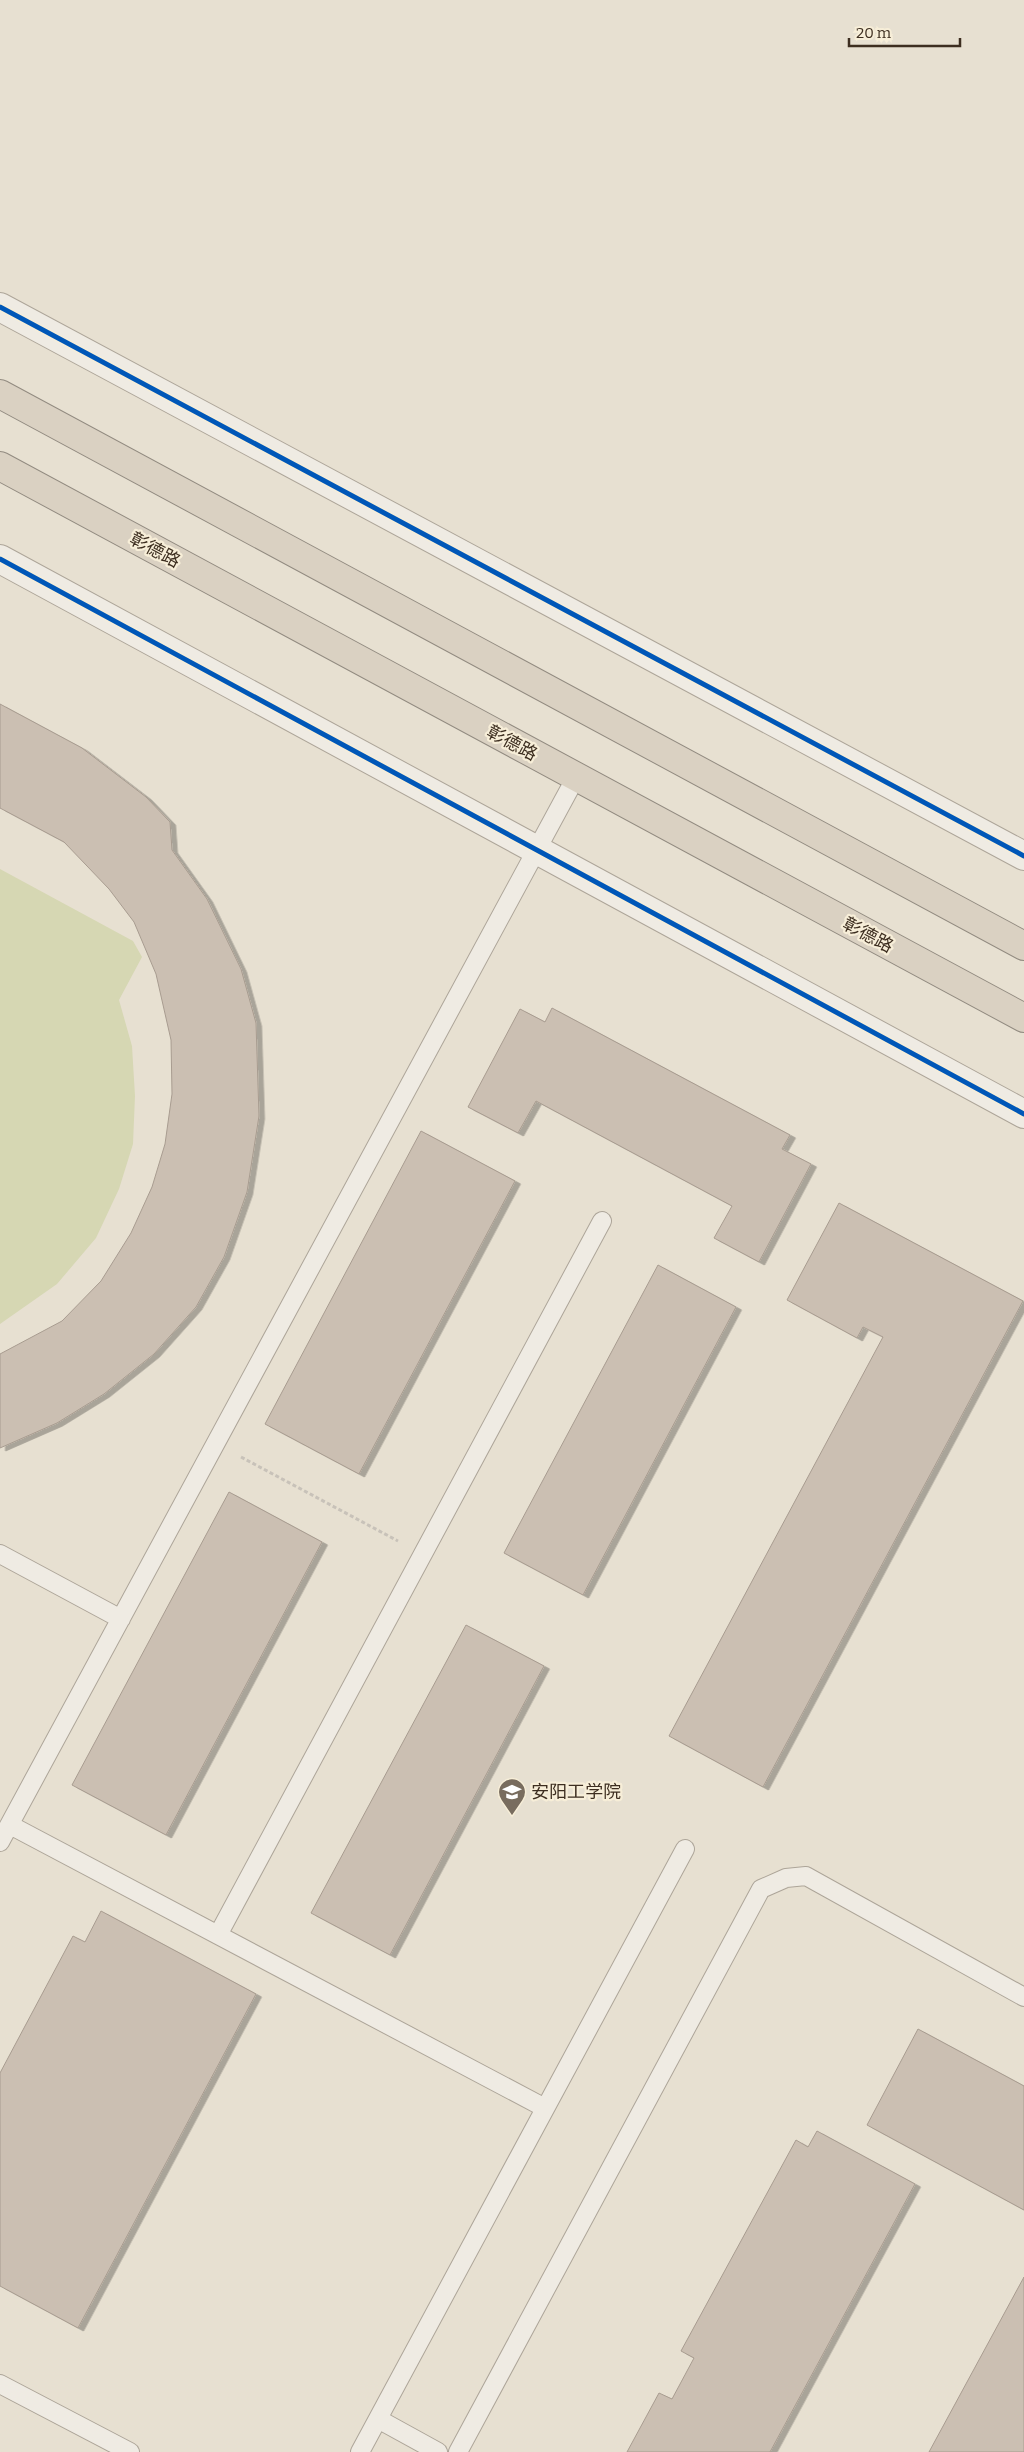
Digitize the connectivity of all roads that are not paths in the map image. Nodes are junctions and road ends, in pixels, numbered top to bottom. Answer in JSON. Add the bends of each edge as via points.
{"nodes":[{"id":1,"x":0,"y":307,"type":"edge"},
{"id":2,"x":0,"y":394,"type":"edge"},
{"id":3,"x":0,"y":466,"type":"edge"},
{"id":4,"x":0,"y":559,"type":"edge"},
{"id":5,"x":576,"y":777,"type":"junction"},
{"id":6,"x":537,"y":850,"type":"junction"},
{"id":7,"x":1024,"y":856,"type":"edge"},
{"id":8,"x":1024,"y":946,"type":"edge"},
{"id":9,"x":1024,"y":1018,"type":"edge"},
{"id":10,"x":1024,"y":1114,"type":"edge"},
{"id":11,"x":602,"y":1221,"type":"dead end"},
{"id":12,"x":0,"y":1554,"type":"edge"},
{"id":13,"x":121,"y":1619,"type":"junction"},
{"id":14,"x":10,"y":1825,"type":"junction"},
{"id":15,"x":0,"y":1842,"type":"edge"},
{"id":16,"x":685,"y":1849,"type":"dead end"},
{"id":17,"x":218,"y":1935,"type":"junction"},
{"id":18,"x":1024,"y":1997,"type":"edge"},
{"id":19,"x":545,"y":2108,"type":"junction"},
{"id":20,"x":0,"y":2384,"type":"edge"},
{"id":21,"x":378,"y":2419,"type":"junction"},
{"id":22,"x":130,"y":2452,"type":"edge"},
{"id":23,"x":360,"y":2452,"type":"edge"},
{"id":24,"x":438,"y":2452,"type":"edge"},
{"id":25,"x":458,"y":2452,"type":"edge"}],
"edges":[{"from":1,"to":7,"type":"street"},
{"from":2,"to":8,"type":"highway"},
{"from":3,"to":5,"type":"highway","name":"彰德路"},
{"from":4,"to":6,"type":"street"},
{"from":5,"to":6,"type":"lane"},
{"from":5,"to":9,"type":"highway","name":"彰德路"},
{"from":6,"to":10,"type":"street"},
{"from":6,"to":13,"type":"lane"},
{"from":11,"to":17,"type":"lane"},
{"from":12,"to":13,"type":"lane"},
{"from":13,"to":14,"type":"lane"},
{"from":14,"to":15,"type":"lane"},
{"from":14,"to":17,"type":"lane"},
{"from":16,"to":19,"type":"lane"},
{"from":17,"to":19,"type":"lane"},
{"from":18,"to":25,"type":"lane","via":[[806,1876],[786,1878],[760,1889]]},
{"from":19,"to":21,"type":"lane"},
{"from":20,"to":22,"type":"lane"},
{"from":21,"to":23,"type":"lane"},
{"from":21,"to":24,"type":"lane"}]}
